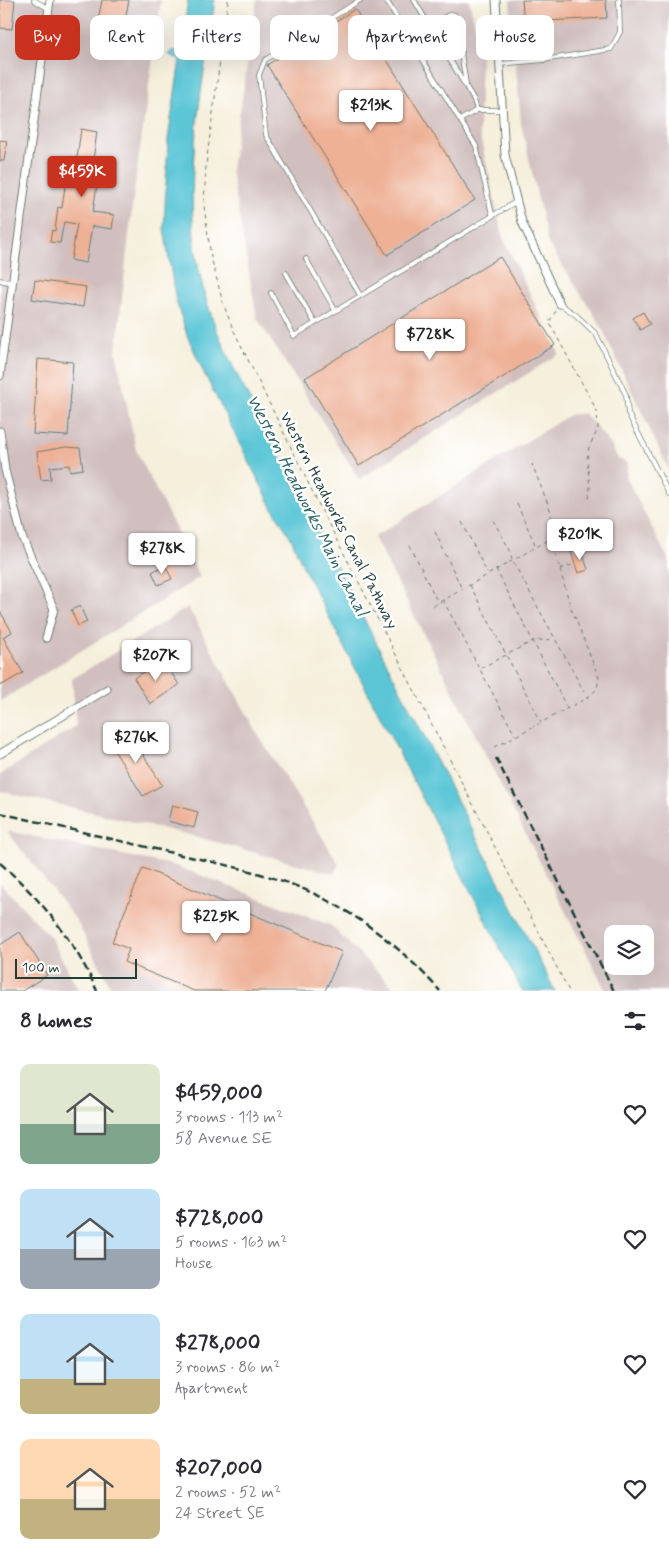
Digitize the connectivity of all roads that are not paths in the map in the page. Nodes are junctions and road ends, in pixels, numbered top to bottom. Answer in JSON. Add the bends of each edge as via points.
{"nodes":[{"id":1,"x":34,"y":0,"type":"edge"},
{"id":2,"x":50,"y":0,"type":"edge"},
{"id":3,"x":360,"y":0,"type":"edge"},
{"id":4,"x":386,"y":0,"type":"edge"},
{"id":5,"x":414,"y":0,"type":"edge"},
{"id":6,"x":496,"y":0,"type":"edge"},
{"id":7,"x":619,"y":0,"type":"edge"},
{"id":8,"x":49,"y":9,"type":"junction"},
{"id":9,"x":48,"y":15,"type":"edge"},
{"id":10,"x":423,"y":15,"type":"edge"},
{"id":11,"x":554,"y":58,"type":"edge"},
{"id":12,"x":42,"y":60,"type":"edge"},
{"id":13,"x":450,"y":60,"type":"edge"},
{"id":14,"x":462,"y":60,"type":"edge"},
{"id":15,"x":544,"y":60,"type":"edge"},
{"id":16,"x":500,"y":64,"type":"junction"},
{"id":17,"x":466,"y":86,"type":"junction"},
{"id":18,"x":477,"y":110,"type":"junction"},
{"id":19,"x":503,"y":110,"type":"junction"},
{"id":20,"x":460,"y":120,"type":"junction"},
{"id":21,"x":516,"y":201,"type":"junction"},
{"id":22,"x":492,"y":214,"type":"junction"},
{"id":23,"x":306,"y":259,"type":"dead end"},
{"id":24,"x":286,"y":273,"type":"dead end"},
{"id":25,"x":0,"y":280,"type":"edge"},
{"id":26,"x":12,"y":282,"type":"junction"},
{"id":27,"x":271,"y":293,"type":"dead end"},
{"id":28,"x":360,"y":295,"type":"junction"},
{"id":29,"x":560,"y":304,"type":"joint"},
{"id":30,"x":335,"y":310,"type":"junction"},
{"id":31,"x":315,"y":323,"type":"junction"},
{"id":32,"x":0,"y":376,"type":"edge"},
{"id":33,"x":0,"y":431,"type":"edge"},
{"id":34,"x":669,"y":494,"type":"edge"},
{"id":35,"x":46,"y":638,"type":"dead end"},
{"id":36,"x":107,"y":689,"type":"dead end"},
{"id":37,"x":0,"y":754,"type":"edge"}],
"edges":[{"from":1,"to":8,"type":"lane"},
{"from":2,"to":8,"type":"street"},
{"from":3,"to":28,"type":"lane","via":[[265,60],[259,75],[266,135]]},
{"from":4,"to":20,"type":"lane"},
{"from":5,"to":10,"type":"lane"},
{"from":6,"to":16,"type":"street"},
{"from":7,"to":11,"type":"lane","via":[[620,32],[611,49]]},
{"from":8,"to":9,"type":"street"},
{"from":12,"to":26,"type":"street"},
{"from":13,"to":17,"type":"lane"},
{"from":14,"to":17,"type":"lane"},
{"from":15,"to":16,"type":"lane"},
{"from":16,"to":19,"type":"street"},
{"from":17,"to":18,"type":"lane"},
{"from":18,"to":19,"type":"lane"},
{"from":18,"to":20,"type":"lane"},
{"from":19,"to":21,"type":"street","via":[[505,155]]},
{"from":20,"to":22,"type":"lane","via":[[476,146]]},
{"from":21,"to":22,"type":"lane"},
{"from":21,"to":29,"type":"street","via":[[522,222]]},
{"from":22,"to":28,"type":"lane"},
{"from":23,"to":30,"type":"lane"},
{"from":24,"to":31,"type":"lane"},
{"from":25,"to":26,"type":"lane"},
{"from":26,"to":32,"type":"street"},
{"from":27,"to":31,"type":"lane","via":[[294,336]]},
{"from":28,"to":30,"type":"lane"},
{"from":29,"to":34,"type":"lane","via":[[596,334],[626,395],[628,412]]},
{"from":30,"to":31,"type":"lane"},
{"from":33,"to":35,"type":"street","via":[[5,470],[22,537],[54,608]]},
{"from":36,"to":37,"type":"street"}]}
